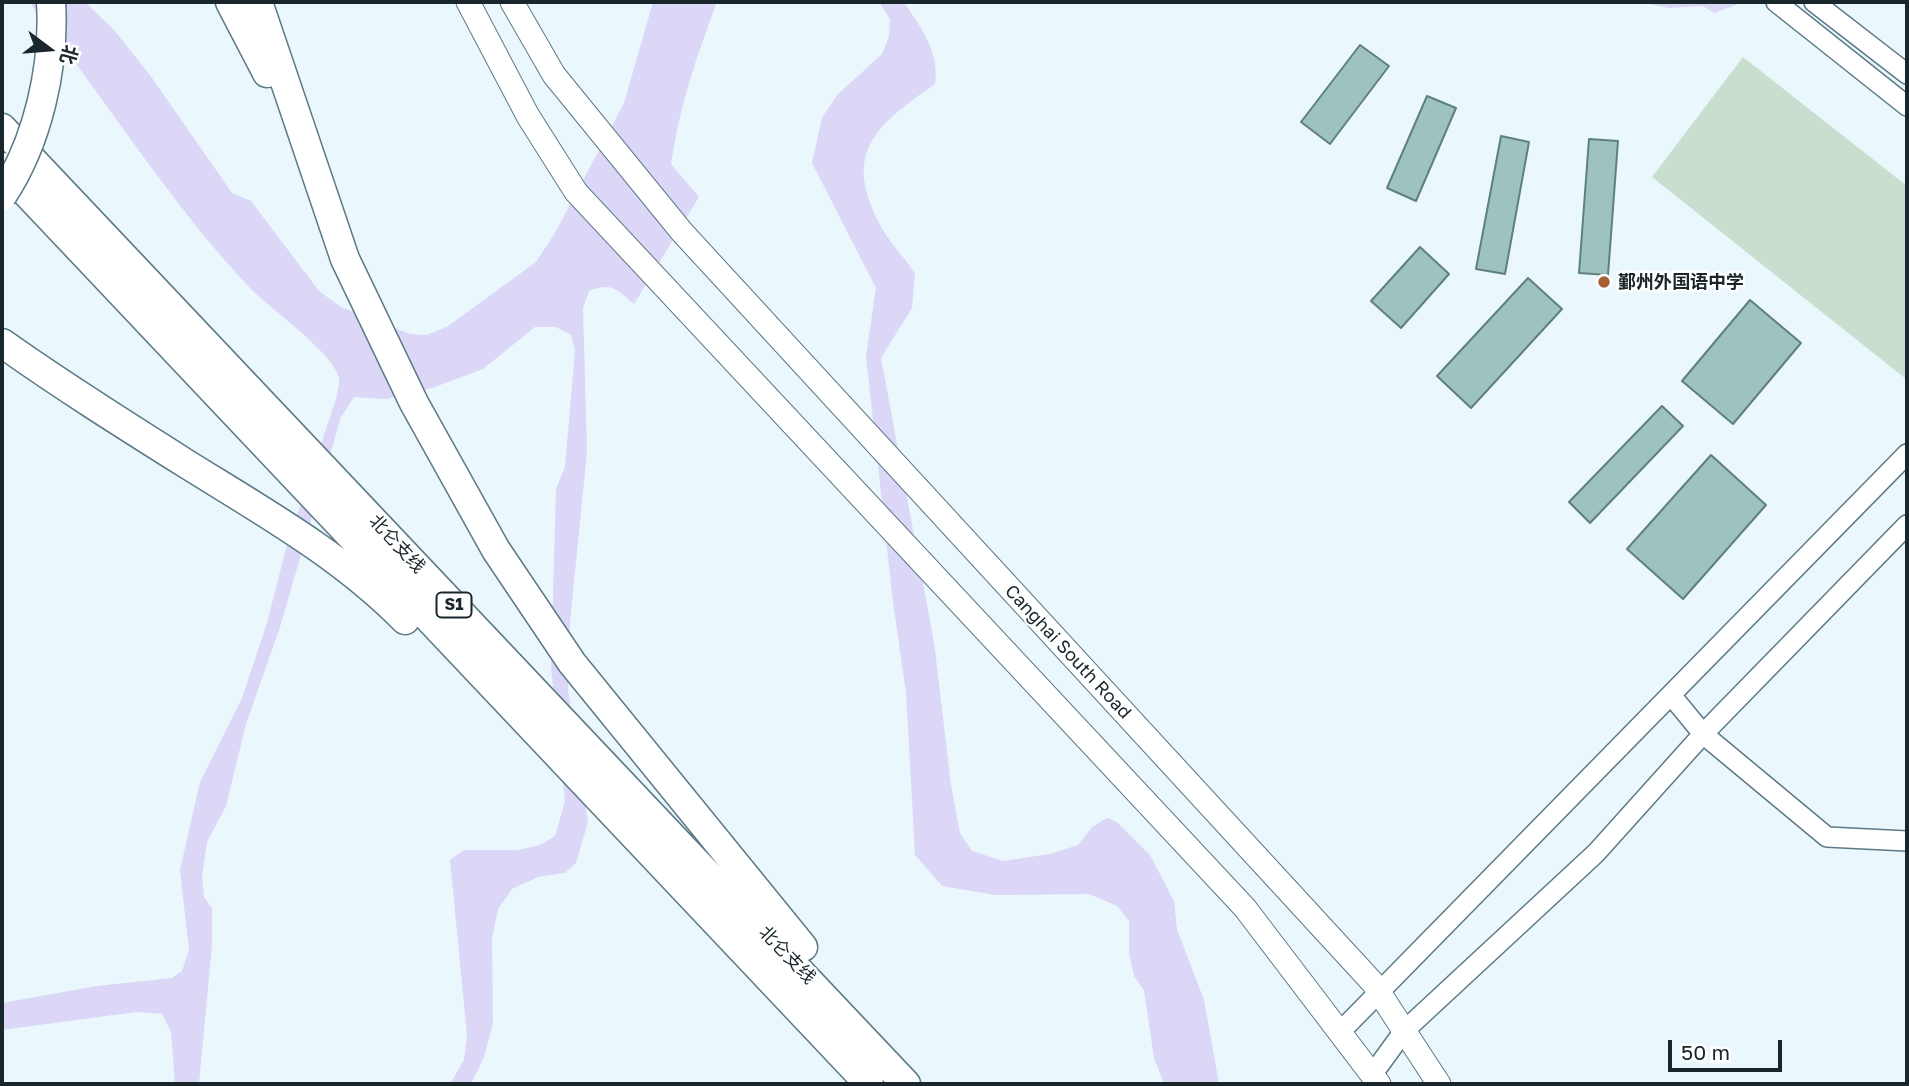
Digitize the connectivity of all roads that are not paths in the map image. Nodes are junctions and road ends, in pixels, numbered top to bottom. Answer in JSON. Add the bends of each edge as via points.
{"nodes":[{"id":1,"x":51,"y":2,"type":"edge"},
{"id":2,"x":230,"y":2,"type":"edge"},
{"id":3,"x":258,"y":2,"type":"edge"},
{"id":4,"x":468,"y":2,"type":"edge"},
{"id":5,"x":512,"y":2,"type":"edge"},
{"id":6,"x":1776,"y":2,"type":"edge"},
{"id":7,"x":1816,"y":3,"type":"edge"},
{"id":8,"x":1907,"y":74,"type":"edge"},
{"id":9,"x":1907,"y":106,"type":"edge"},
{"id":10,"x":2,"y":128,"type":"edge"},
{"id":11,"x":304,"y":143,"type":"junction"},
{"id":12,"x":2,"y":167,"type":"edge"},
{"id":13,"x":2,"y":195,"type":"edge"},
{"id":14,"x":2,"y":343,"type":"edge"},
{"id":15,"x":2,"y":357,"type":"edge"},
{"id":16,"x":46,"y":374,"type":"junction"},
{"id":17,"x":1907,"y":454,"type":"edge"},
{"id":18,"x":1907,"y":525,"type":"edge"},
{"id":19,"x":1671,"y":695,"type":"junction"},
{"id":20,"x":1703,"y":734,"type":"junction"},
{"id":21,"x":1907,"y":841,"type":"edge"},
{"id":22,"x":1378,"y":992,"type":"junction"},
{"id":23,"x":1404,"y":1031,"type":"junction"},
{"id":24,"x":1340,"y":1032,"type":"junction"},
{"id":25,"x":863,"y":1077,"type":"edge"},
{"id":26,"x":1376,"y":1080,"type":"edge"},
{"id":27,"x":906,"y":1084,"type":"edge"},
{"id":28,"x":921,"y":1084,"type":"edge"},
{"id":29,"x":1439,"y":1084,"type":"edge"}],
"edges":[{"from":1,"to":13,"type":"highway","bridge":true,"via":[[53,33],[41,103],[20,169]]},
{"from":2,"to":11,"type":"highway"},
{"from":3,"to":11,"type":"highway"},
{"from":4,"to":24,"type":"main road","via":[[528,116],[576,192],[1245,908]]},
{"from":5,"to":22,"type":"main road","name":"Canghai South Road","via":[[554,75],[682,232]]},
{"from":6,"to":9,"type":"street"},
{"from":7,"to":8,"type":"street"},
{"from":10,"to":27,"type":"highway","name":"北仑支线","number":"S1"},
{"from":11,"to":28,"type":"highway","via":[[345,259],[414,403],[496,550],[572,663]]},
{"from":12,"to":25,"type":"highway","name":"北仑支线","number":"S1"},
{"from":14,"to":16,"type":"highway"},
{"from":15,"to":16,"type":"highway"},
{"from":16,"to":25,"type":"highway","via":[[284,523],[383,598]]},
{"from":17,"to":19,"type":"street"},
{"from":18,"to":20,"type":"street"},
{"from":19,"to":20,"type":"street"},
{"from":19,"to":22,"type":"street"},
{"from":20,"to":21,"type":"street","via":[[1827,837]]},
{"from":20,"to":23,"type":"street","via":[[1596,853]]},
{"from":22,"to":23,"type":"main road","name":"Canghai South Road"},
{"from":22,"to":24,"type":"street"},
{"from":23,"to":26,"type":"street"},
{"from":23,"to":29,"type":"main road","name":"Canghai South Road"},
{"from":24,"to":26,"type":"main road"}]}
